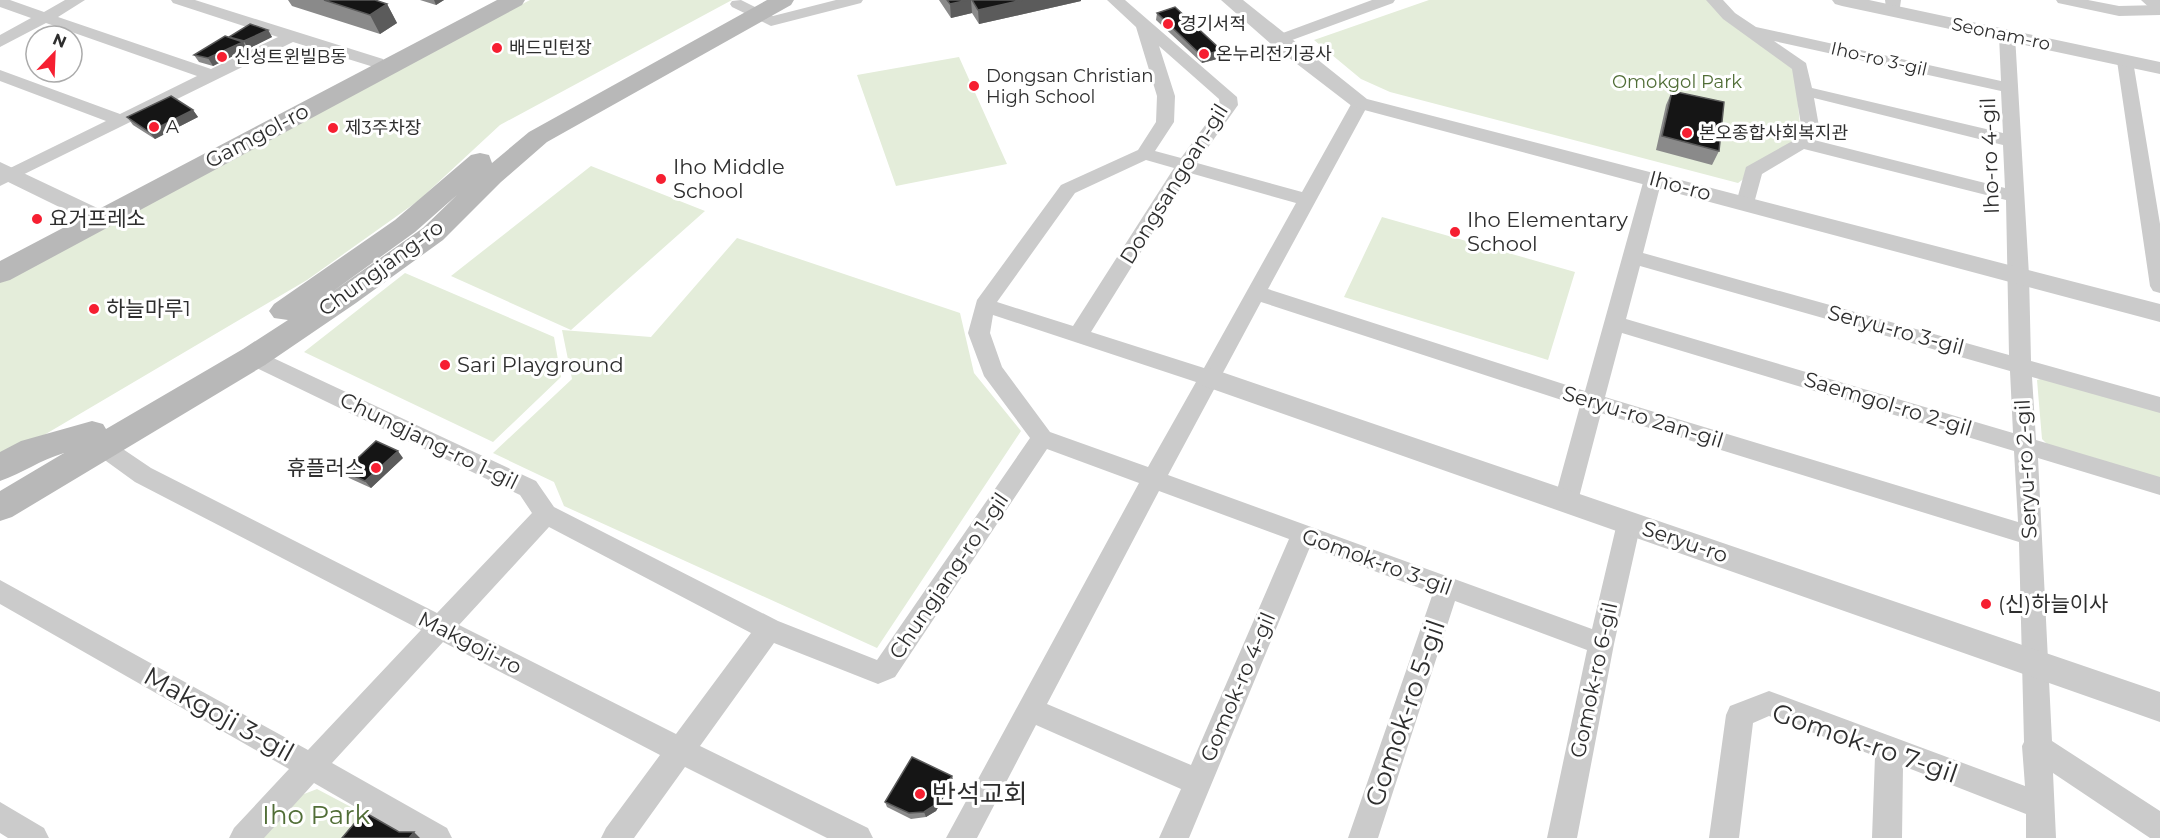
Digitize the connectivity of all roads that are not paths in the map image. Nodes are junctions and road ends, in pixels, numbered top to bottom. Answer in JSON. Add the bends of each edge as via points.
{"nodes":[{"id":1,"x":77,"y":0,"type":"edge"},
{"id":2,"x":179,"y":0,"type":"edge"},
{"id":3,"x":498,"y":0,"type":"edge"},
{"id":4,"x":514,"y":0,"type":"edge"},
{"id":5,"x":783,"y":0,"type":"edge"},
{"id":6,"x":855,"y":0,"type":"edge"},
{"id":7,"x":1115,"y":0,"type":"edge"},
{"id":8,"x":1213,"y":0,"type":"edge"},
{"id":9,"x":1231,"y":0,"type":"edge"},
{"id":10,"x":1242,"y":0,"type":"edge"},
{"id":11,"x":1387,"y":0,"type":"edge"},
{"id":12,"x":1714,"y":0,"type":"edge"},
{"id":13,"x":1842,"y":0,"type":"edge"},
{"id":14,"x":2064,"y":0,"type":"edge"},
{"id":15,"x":2151,"y":0,"type":"edge"},
{"id":16,"x":0,"y":2,"type":"edge"},
{"id":17,"x":1359,"y":4,"type":"edge"},
{"id":18,"x":1893,"y":5,"type":"edge"},
{"id":19,"x":747,"y":6,"type":"edge"},
{"id":20,"x":2160,"y":9,"type":"edge"},
{"id":21,"x":45,"y":17,"type":"junction"},
{"id":22,"x":1144,"y":25,"type":"junction"},
{"id":23,"x":1748,"y":30,"type":"junction"},
{"id":24,"x":294,"y":35,"type":"junction"},
{"id":25,"x":1271,"y":35,"type":"junction"},
{"id":26,"x":2007,"y":35,"type":"junction"},
{"id":27,"x":0,"y":42,"type":"edge"},
{"id":28,"x":2125,"y":61,"type":"junction"},
{"id":29,"x":377,"y":63,"type":"junction"},
{"id":30,"x":2160,"y":68,"type":"edge"},
{"id":31,"x":0,"y":75,"type":"edge"},
{"id":32,"x":210,"y":75,"type":"junction"},
{"id":33,"x":2010,"y":88,"type":"junction"},
{"id":34,"x":1805,"y":92,"type":"junction"},
{"id":35,"x":1360,"y":103,"type":"junction"},
{"id":36,"x":121,"y":120,"type":"junction"},
{"id":37,"x":2011,"y":141,"type":"junction"},
{"id":38,"x":1802,"y":143,"type":"junction"},
{"id":39,"x":1144,"y":154,"type":"junction"},
{"id":40,"x":1185,"y":166,"type":"junction"},
{"id":41,"x":4,"y":174,"type":"edge"},
{"id":42,"x":1653,"y":179,"type":"junction"},
{"id":43,"x":2013,"y":196,"type":"junction"},
{"id":44,"x":1308,"y":200,"type":"junction"},
{"id":45,"x":1746,"y":203,"type":"junction"},
{"id":46,"x":97,"y":215,"type":"junction"},
{"id":47,"x":1632,"y":257,"type":"junction"},
{"id":48,"x":0,"y":261,"type":"edge"},
{"id":49,"x":0,"y":273,"type":"edge"},
{"id":50,"x":2019,"y":275,"type":"junction"},
{"id":51,"x":2160,"y":286,"type":"edge"},
{"id":52,"x":1258,"y":293,"type":"junction"},
{"id":53,"x":984,"y":305,"type":"junction"},
{"id":54,"x":2160,"y":313,"type":"edge"},
{"id":55,"x":1615,"y":323,"type":"junction"},
{"id":56,"x":1078,"y":336,"type":"junction"},
{"id":57,"x":254,"y":357,"type":"junction"},
{"id":58,"x":2020,"y":364,"type":"junction"},
{"id":59,"x":1210,"y":378,"type":"junction"},
{"id":60,"x":1594,"y":402,"type":"junction"},
{"id":61,"x":2160,"y":405,"type":"edge"},
{"id":62,"x":1042,"y":438,"type":"junction"},
{"id":63,"x":97,"y":440,"type":"junction"},
{"id":64,"x":2025,"y":445,"type":"junction"},
{"id":65,"x":0,"y":468,"type":"edge"},
{"id":66,"x":1153,"y":480,"type":"junction"},
{"id":67,"x":0,"y":486,"type":"edge"},
{"id":68,"x":2160,"y":486,"type":"edge"},
{"id":69,"x":1566,"y":501,"type":"junction"},
{"id":70,"x":0,"y":507,"type":"edge"},
{"id":71,"x":546,"y":514,"type":"junction"},
{"id":72,"x":1629,"y":523,"type":"junction"},
{"id":73,"x":0,"y":529,"type":"edge"},
{"id":74,"x":1303,"y":536,"type":"junction"},
{"id":75,"x":2031,"y":536,"type":"junction"},
{"id":76,"x":1448,"y":588,"type":"junction"},
{"id":77,"x":6,"y":602,"type":"edge"},
{"id":78,"x":440,"y":627,"type":"junction"},
{"id":79,"x":769,"y":629,"type":"junction"},
{"id":80,"x":1601,"y":644,"type":"junction"},
{"id":81,"x":2034,"y":663,"type":"junction"},
{"id":82,"x":2160,"y":707,"type":"edge"},
{"id":83,"x":1031,"y":710,"type":"junction"},
{"id":84,"x":2037,"y":746,"type":"junction"},
{"id":85,"x":679,"y":750,"type":"junction"},
{"id":86,"x":1889,"y":750,"type":"junction"},
{"id":87,"x":312,"y":766,"type":"junction"},
{"id":88,"x":1197,"y":782,"type":"junction"},
{"id":89,"x":2040,"y":805,"type":"junction"},
{"id":90,"x":0,"y":816,"type":"edge"},
{"id":91,"x":2160,"y":828,"type":"edge"},
{"id":92,"x":34,"y":838,"type":"edge"},
{"id":93,"x":244,"y":838,"type":"edge"},
{"id":94,"x":437,"y":838,"type":"edge"},
{"id":95,"x":616,"y":838,"type":"edge"},
{"id":96,"x":858,"y":838,"type":"edge"},
{"id":97,"x":961,"y":838,"type":"edge"},
{"id":98,"x":1174,"y":838,"type":"edge"},
{"id":99,"x":1363,"y":838,"type":"edge"},
{"id":100,"x":1562,"y":838,"type":"edge"},
{"id":101,"x":1724,"y":838,"type":"edge"},
{"id":102,"x":1887,"y":838,"type":"edge"},
{"id":103,"x":2041,"y":838,"type":"edge"}],
"edges":[{"from":1,"to":21,"type":"street"},
{"from":2,"to":24,"type":"street"},
{"from":3,"to":29,"type":"main road","name":"Gamgol-ro"},
{"from":4,"to":46,"type":"main road","name":"Gamgol-ro"},
{"from":5,"to":19,"type":"main road","name":"Chungjang-ro"},
{"from":6,"to":19,"type":"street","via":[[771,21]]},
{"from":7,"to":22,"type":"street","name":"Dongsangoan-gil"},
{"from":8,"to":25,"type":"street","via":[[1229,14]]},
{"from":9,"to":25,"type":"street","name":"Iho-ro"},
{"from":10,"to":25,"type":"street","via":[[1257,12]]},
{"from":11,"to":17,"type":"street"},
{"from":12,"to":23,"type":"street","name":"Iho-ro 3-gil"},
{"from":13,"to":18,"type":"street","name":"Seonam-ro"},
{"from":14,"to":20,"type":"street","via":[[2119,11]]},
{"from":15,"to":20,"type":"street"},
{"from":16,"to":21,"type":"street"},
{"from":17,"to":25,"type":"street"},
{"from":18,"to":26,"type":"street","name":"Seonam-ro"},
{"from":19,"to":57,"type":"main road","name":"Chungjang-ro","via":[[538,137],[433,234]]},
{"from":19,"to":63,"type":"main road","name":"Chungjang-ro","via":[[518,127],[405,226]]},
{"from":21,"to":27,"type":"street"},
{"from":21,"to":32,"type":"street"},
{"from":22,"to":39,"type":"street","via":[[1166,96],[1165,122]]},
{"from":22,"to":40,"type":"street","name":"Dongsangoan-gil","via":[[1228,97],[1229,105]]},
{"from":23,"to":33,"type":"street","name":"Iho-ro 3-gil"},
{"from":23,"to":34,"type":"street","name":"Iho-ro 3-gil","via":[[1800,67]]},
{"from":24,"to":29,"type":"street"},
{"from":24,"to":32,"type":"street"},
{"from":25,"to":35,"type":"street","name":"Iho-ro"},
{"from":26,"to":28,"type":"street","name":"Seonam-ro"},
{"from":26,"to":33,"type":"street","name":"Iho-ro 4-gil"},
{"from":28,"to":30,"type":"street","name":"Seonam-ro"},
{"from":28,"to":51,"type":"street"},
{"from":29,"to":46,"type":"main road","name":"Gamgol-ro"},
{"from":31,"to":36,"type":"street"},
{"from":32,"to":36,"type":"street"},
{"from":33,"to":37,"type":"street","name":"Iho-ro 4-gil"},
{"from":34,"to":37,"type":"street"},
{"from":34,"to":38,"type":"street","name":"Iho-ro 3-gil","via":[[1812,132]]},
{"from":35,"to":42,"type":"street","name":"Iho-ro"},
{"from":35,"to":44,"type":"street"},
{"from":36,"to":41,"type":"street"},
{"from":37,"to":43,"type":"street","name":"Iho-ro 4-gil"},
{"from":38,"to":43,"type":"street"},
{"from":38,"to":45,"type":"street","via":[[1753,171]]},
{"from":39,"to":40,"type":"street"},
{"from":39,"to":53,"type":"street","via":[[1068,189]]},
{"from":40,"to":44,"type":"street"},
{"from":40,"to":56,"type":"street","name":"Dongsangoan-gil"},
{"from":41,"to":46,"type":"street"},
{"from":42,"to":45,"type":"street","name":"Iho-ro"},
{"from":42,"to":47,"type":"street"},
{"from":43,"to":50,"type":"street","name":"Iho-ro 4-gil"},
{"from":44,"to":52,"type":"street"},
{"from":45,"to":50,"type":"street","name":"Iho-ro"},
{"from":46,"to":48,"type":"main road","name":"Gamgol-ro"},
{"from":46,"to":49,"type":"main road","name":"Gamgol-ro"},
{"from":47,"to":55,"type":"street"},
{"from":47,"to":58,"type":"street","name":"Seryu-ro 3-gil"},
{"from":50,"to":54,"type":"street","name":"Iho-ro"},
{"from":50,"to":58,"type":"street","name":"Seryu-ro 2-gil"},
{"from":52,"to":59,"type":"street"},
{"from":52,"to":60,"type":"street","name":"Seryu-ro 2an-gil"},
{"from":53,"to":56,"type":"street"},
{"from":53,"to":62,"type":"street","via":[[979,333],[992,370]]},
{"from":55,"to":60,"type":"street"},
{"from":55,"to":64,"type":"street","name":"Saemgol-ro 2-gil"},
{"from":56,"to":59,"type":"street"},
{"from":57,"to":63,"type":"main road","name":"Chungjang-ro"},
{"from":57,"to":71,"type":"street","name":"Chungjang-ro 1-gil","via":[[528,488]]},
{"from":58,"to":61,"type":"street","name":"Seryu-ro 3-gil"},
{"from":58,"to":64,"type":"street","name":"Seryu-ro 2-gil"},
{"from":59,"to":66,"type":"street"},
{"from":59,"to":69,"type":"street","name":"Seryu-ro"},
{"from":60,"to":69,"type":"street"},
{"from":60,"to":75,"type":"street","name":"Seryu-ro 2an-gil"},
{"from":62,"to":66,"type":"street","name":"Gomok-ro 3-gil"},
{"from":62,"to":79,"type":"street","name":"Chungjang-ro 1-gil","via":[[886,669],[878,672]]},
{"from":63,"to":65,"type":"main road","via":[[32,450]]},
{"from":63,"to":67,"type":"main road","name":"Chungjang-ro"},
{"from":63,"to":70,"type":"main road","name":"Chungjang-ro"},
{"from":63,"to":73,"type":"main road","via":[[65,485]]},
{"from":63,"to":78,"type":"street","name":"Makgoji-ro","via":[[143,475]]},
{"from":64,"to":68,"type":"street","name":"Saemgol-ro 2-gil"},
{"from":64,"to":75,"type":"street","name":"Seryu-ro 2-gil"},
{"from":66,"to":74,"type":"street","name":"Gomok-ro 3-gil"},
{"from":66,"to":83,"type":"street"},
{"from":69,"to":72,"type":"street","name":"Seryu-ro"},
{"from":71,"to":78,"type":"street"},
{"from":71,"to":79,"type":"street","name":"Chungjang-ro 1-gil"},
{"from":72,"to":80,"type":"street","name":"Gomok-ro 6-gil"},
{"from":72,"to":81,"type":"street","name":"Seryu-ro"},
{"from":74,"to":76,"type":"street","name":"Gomok-ro 3-gil"},
{"from":74,"to":88,"type":"street","name":"Gomok-ro 4-gil"},
{"from":75,"to":81,"type":"street","name":"Seryu-ro 2-gil"},
{"from":76,"to":80,"type":"street","name":"Gomok-ro 3-gil"},
{"from":76,"to":99,"type":"street","name":"Gomok-ro 5-gil"},
{"from":77,"to":87,"type":"street","name":"Makgoji 3-gil"},
{"from":78,"to":85,"type":"street","name":"Makgoji-ro"},
{"from":78,"to":87,"type":"street"},
{"from":79,"to":85,"type":"street"},
{"from":80,"to":100,"type":"street","name":"Gomok-ro 6-gil"},
{"from":81,"to":82,"type":"street","name":"Seryu-ro"},
{"from":81,"to":84,"type":"street","name":"Seryu-ro 2-gil"},
{"from":83,"to":88,"type":"street"},
{"from":83,"to":97,"type":"street"},
{"from":84,"to":89,"type":"street","name":"Seryu-ro 2-gil"},
{"from":84,"to":91,"type":"street"},
{"from":85,"to":95,"type":"street"},
{"from":85,"to":96,"type":"street","name":"Makgoji-ro"},
{"from":86,"to":89,"type":"street","name":"Gomok-ro 7-gil"},
{"from":86,"to":101,"type":"street","name":"Gomok-ro 7-gil","via":[[1769,704],[1740,715]]},
{"from":86,"to":102,"type":"street"},
{"from":87,"to":93,"type":"street"},
{"from":87,"to":94,"type":"street","name":"Makgoji 3-gil"},
{"from":88,"to":98,"type":"street","name":"Gomok-ro 4-gil"},
{"from":89,"to":103,"type":"street","name":"Seryu-ro 2-gil"},
{"from":90,"to":92,"type":"street"}]}
